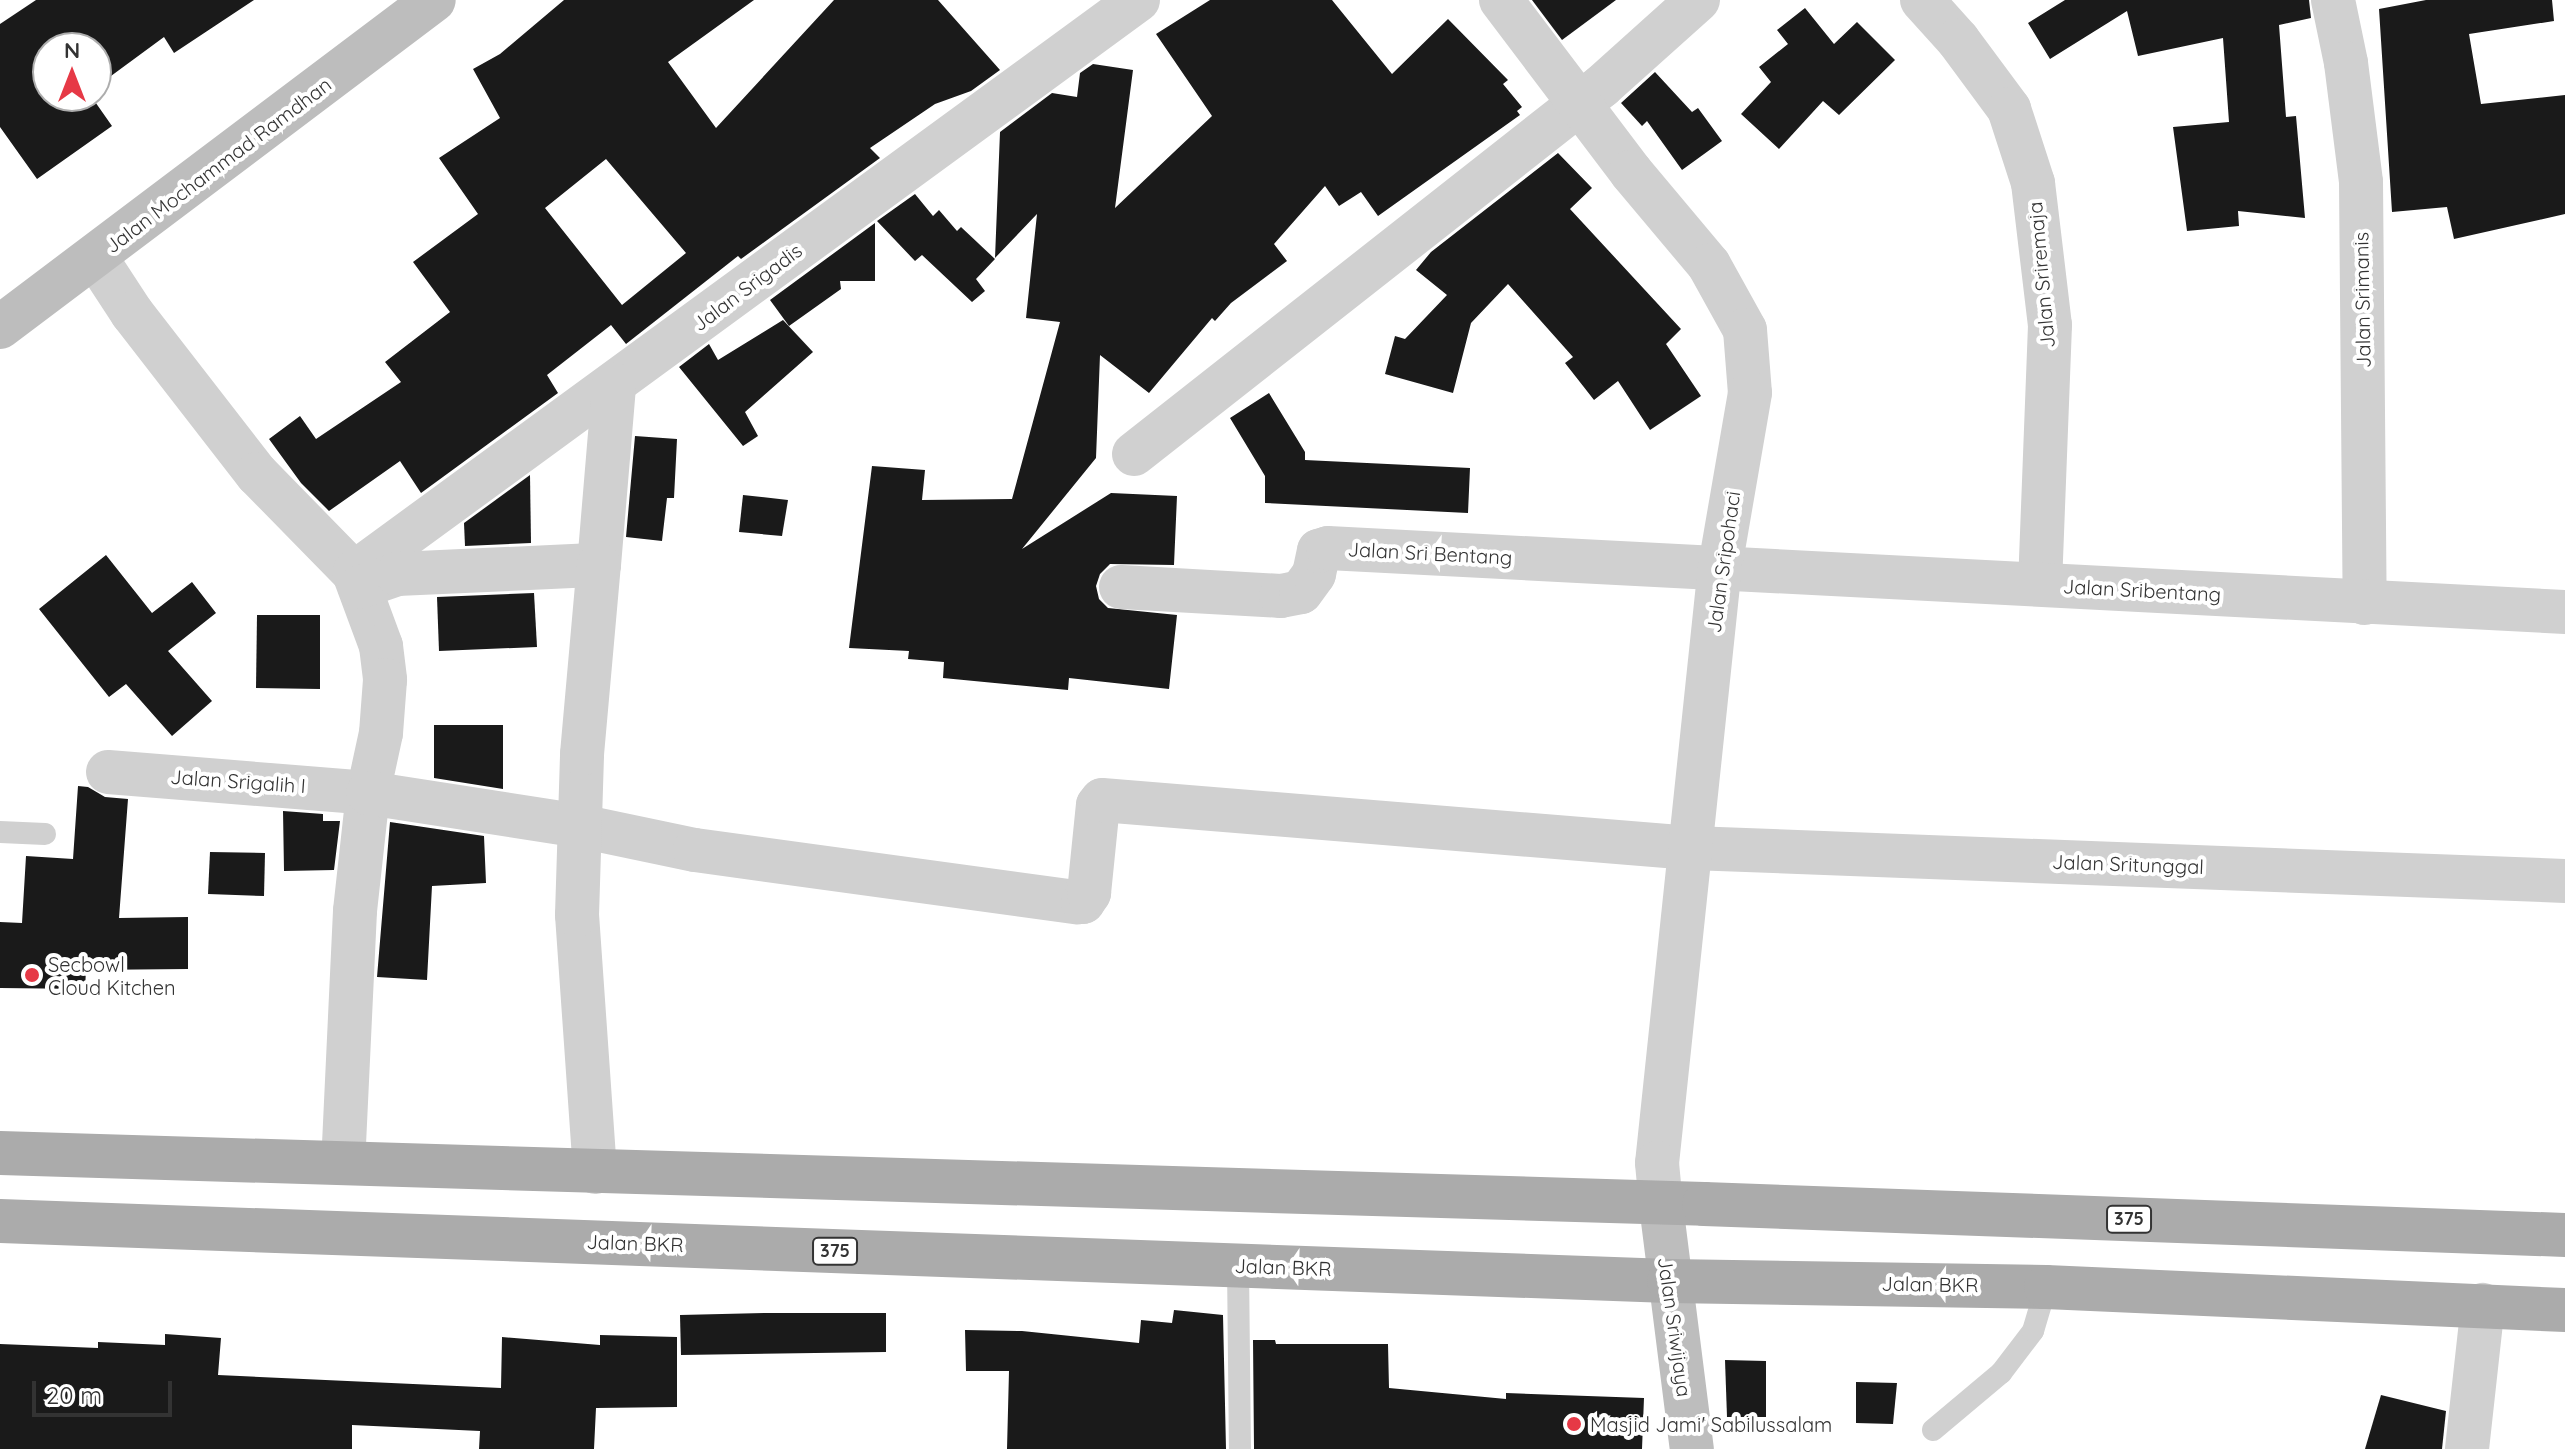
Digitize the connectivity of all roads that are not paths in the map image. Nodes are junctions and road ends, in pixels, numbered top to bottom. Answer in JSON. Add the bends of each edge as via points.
{"nodes":[{"id":1,"x":434,"y":0,"type":"edge"},
{"id":2,"x":1138,"y":0,"type":"edge"},
{"id":3,"x":1501,"y":0,"type":"edge"},
{"id":4,"x":1698,"y":0,"type":"edge"},
{"id":5,"x":1922,"y":0,"type":"edge"},
{"id":6,"x":2333,"y":0,"type":"edge"},
{"id":7,"x":1579,"y":103,"type":"junction"},
{"id":8,"x":96,"y":258,"type":"junction"},
{"id":9,"x":6,"y":311,"type":"edge"},
{"id":10,"x":614,"y":385,"type":"junction"},
{"id":11,"x":1134,"y":454,"type":"dead end"},
{"id":12,"x":599,"y":565,"type":"junction"},
{"id":13,"x":1720,"y":566,"type":"junction"},
{"id":14,"x":357,"y":580,"type":"junction"},
{"id":15,"x":2040,"y":584,"type":"junction"},
{"id":16,"x":1121,"y":587,"type":"dead end"},
{"id":17,"x":2365,"y":603,"type":"junction"},
{"id":18,"x":2565,"y":612,"type":"edge"},
{"id":19,"x":108,"y":772,"type":"dead end"},
{"id":20,"x":368,"y":793,"type":"junction"},
{"id":21,"x":580,"y":826,"type":"junction"},
{"id":22,"x":0,"y":832,"type":"edge"},
{"id":23,"x":45,"y":834,"type":"dead end"},
{"id":24,"x":1691,"y":848,"type":"junction"},
{"id":25,"x":2565,"y":881,"type":"edge"},
{"id":26,"x":0,"y":1153,"type":"edge"},
{"id":27,"x":343,"y":1163,"type":"junction"},
{"id":28,"x":595,"y":1172,"type":"junction"},
{"id":29,"x":1661,"y":1205,"type":"junction"},
{"id":30,"x":0,"y":1221,"type":"edge"},
{"id":31,"x":2565,"y":1235,"type":"edge"},
{"id":32,"x":1238,"y":1265,"type":"junction"},
{"id":33,"x":1669,"y":1281,"type":"junction"},
{"id":34,"x":2046,"y":1287,"type":"junction"},
{"id":35,"x":2483,"y":1305,"type":"junction"},
{"id":36,"x":2565,"y":1310,"type":"edge"},
{"id":37,"x":1933,"y":1430,"type":"dead end"},
{"id":38,"x":1240,"y":1449,"type":"edge"},
{"id":39,"x":1692,"y":1449,"type":"edge"},
{"id":40,"x":2467,"y":1449,"type":"edge"}],
"edges":[{"from":1,"to":8,"type":"main road","name":"Jalan Mochammad Ramdhan"},
{"from":2,"to":10,"type":"street","name":"Jalan Srigadis"},
{"from":3,"to":7,"type":"street","name":"Jalan Sripohaci"},
{"from":4,"to":7,"type":"street"},
{"from":5,"to":15,"type":"street","name":"Jalan Sriremaja","via":[[2009,109],[2033,183],[2050,325]]},
{"from":6,"to":17,"type":"street","name":"Jalan Srimanis","via":[[2361,182]]},
{"from":7,"to":11,"type":"street"},
{"from":7,"to":13,"type":"street","name":"Jalan Sripohaci","via":[[1709,265],[1745,330],[1750,393]]},
{"from":8,"to":9,"type":"main road","name":"Jalan Mochammad Ramdhan"},
{"from":8,"to":14,"type":"street","via":[[132,313],[257,474]]},
{"from":10,"to":12,"type":"street"},
{"from":10,"to":14,"type":"street","name":"Jalan Srigadis"},
{"from":12,"to":14,"type":"street"},
{"from":12,"to":21,"type":"street"},
{"from":13,"to":15,"type":"street","name":"Jalan Sribentang"},
{"from":13,"to":16,"type":"street","name":"Jalan Sri Bentang","via":[[1328,548],[1319,551],[1314,574],[1301,592],[1281,596]]},
{"from":13,"to":24,"type":"street","name":"Jalan Sripohaci"},
{"from":14,"to":20,"type":"street","via":[[381,646],[385,680]]},
{"from":15,"to":17,"type":"street","name":"Jalan Sribentang"},
{"from":17,"to":18,"type":"street","name":"Jalan Sribentang"},
{"from":19,"to":20,"type":"street","name":"Jalan Srigalih I"},
{"from":20,"to":21,"type":"street","name":"Jalan Srigalih I"},
{"from":20,"to":27,"type":"street","via":[[355,911]]},
{"from":21,"to":24,"type":"street","name":"Jalan Sritunggal","via":[[695,850],[1077,902],[1089,893],[1102,800]]},
{"from":21,"to":28,"type":"street","via":[[577,915]]},
{"from":22,"to":23,"type":"lane"},
{"from":24,"to":25,"type":"street","name":"Jalan Sritunggal"},
{"from":24,"to":29,"type":"street","name":"Jalan Sripohaci","via":[[1657,1163]]},
{"from":26,"to":27,"type":"main road","number":"375"},
{"from":27,"to":28,"type":"main road","number":"375"},
{"from":28,"to":29,"type":"main road","number":"375"},
{"from":29,"to":31,"type":"main road","number":"375"},
{"from":29,"to":33,"type":"main road","name":"Jalan Sriwijaya"},
{"from":30,"to":32,"type":"main road","name":"Jalan BKR","number":"375"},
{"from":32,"to":33,"type":"main road","name":"Jalan BKR","number":"375"},
{"from":32,"to":38,"type":"lane"},
{"from":33,"to":34,"type":"main road","name":"Jalan BKR","number":"375"},
{"from":33,"to":39,"type":"main road","name":"Jalan Sriwijaya"},
{"from":34,"to":35,"type":"main road","name":"Jalan BKR","number":"375"},
{"from":34,"to":37,"type":"lane","via":[[2033,1331],[2001,1373]]},
{"from":35,"to":36,"type":"main road","name":"Jalan BKR","number":"375"},
{"from":35,"to":40,"type":"street"}]}
